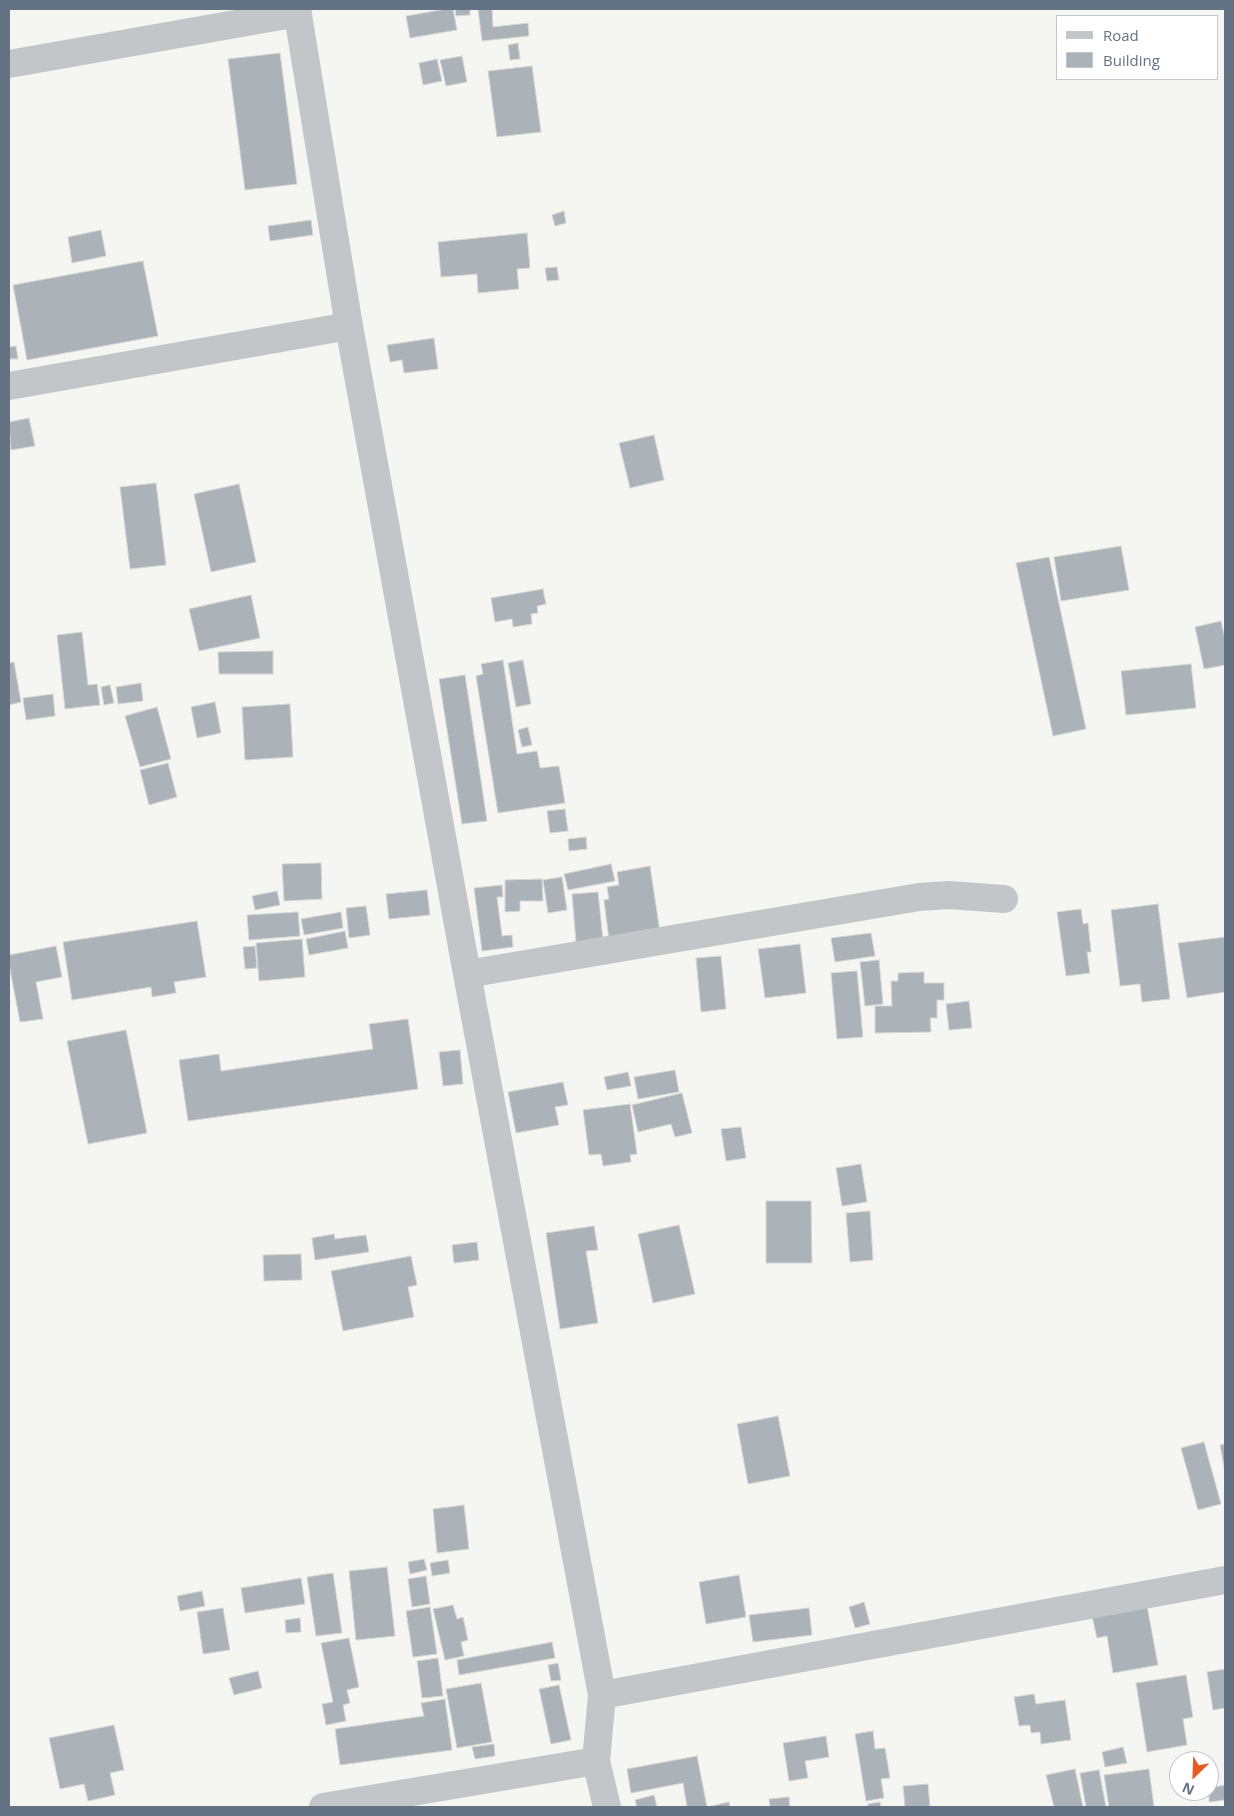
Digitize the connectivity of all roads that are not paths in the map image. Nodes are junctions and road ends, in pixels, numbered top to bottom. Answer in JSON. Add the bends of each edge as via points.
{"nodes":[{"id":1,"x":298,"y":11,"type":"edge"},
{"id":2,"x":9,"y":64,"type":"edge"},
{"id":3,"x":349,"y":326,"type":"junction"},
{"id":4,"x":9,"y":386,"type":"edge"},
{"id":5,"x":1004,"y":899,"type":"dead end"},
{"id":6,"x":467,"y":974,"type":"junction"},
{"id":7,"x":1225,"y":1580,"type":"edge"},
{"id":8,"x":602,"y":1695,"type":"junction"},
{"id":9,"x":596,"y":1761,"type":"junction"},
{"id":10,"x":323,"y":1807,"type":"edge"},
{"id":11,"x":607,"y":1807,"type":"edge"}],
"edges":[{"from":1,"to":2,"type":"street"},
{"from":1,"to":3,"type":"street"},
{"from":3,"to":4,"type":"street"},
{"from":3,"to":6,"type":"street"},
{"from":5,"to":6,"type":"street","via":[[949,895],[919,898]]},
{"from":6,"to":8,"type":"street"},
{"from":7,"to":8,"type":"street"},
{"from":8,"to":9,"type":"street"},
{"from":9,"to":10,"type":"street"},
{"from":9,"to":11,"type":"street"}]}
